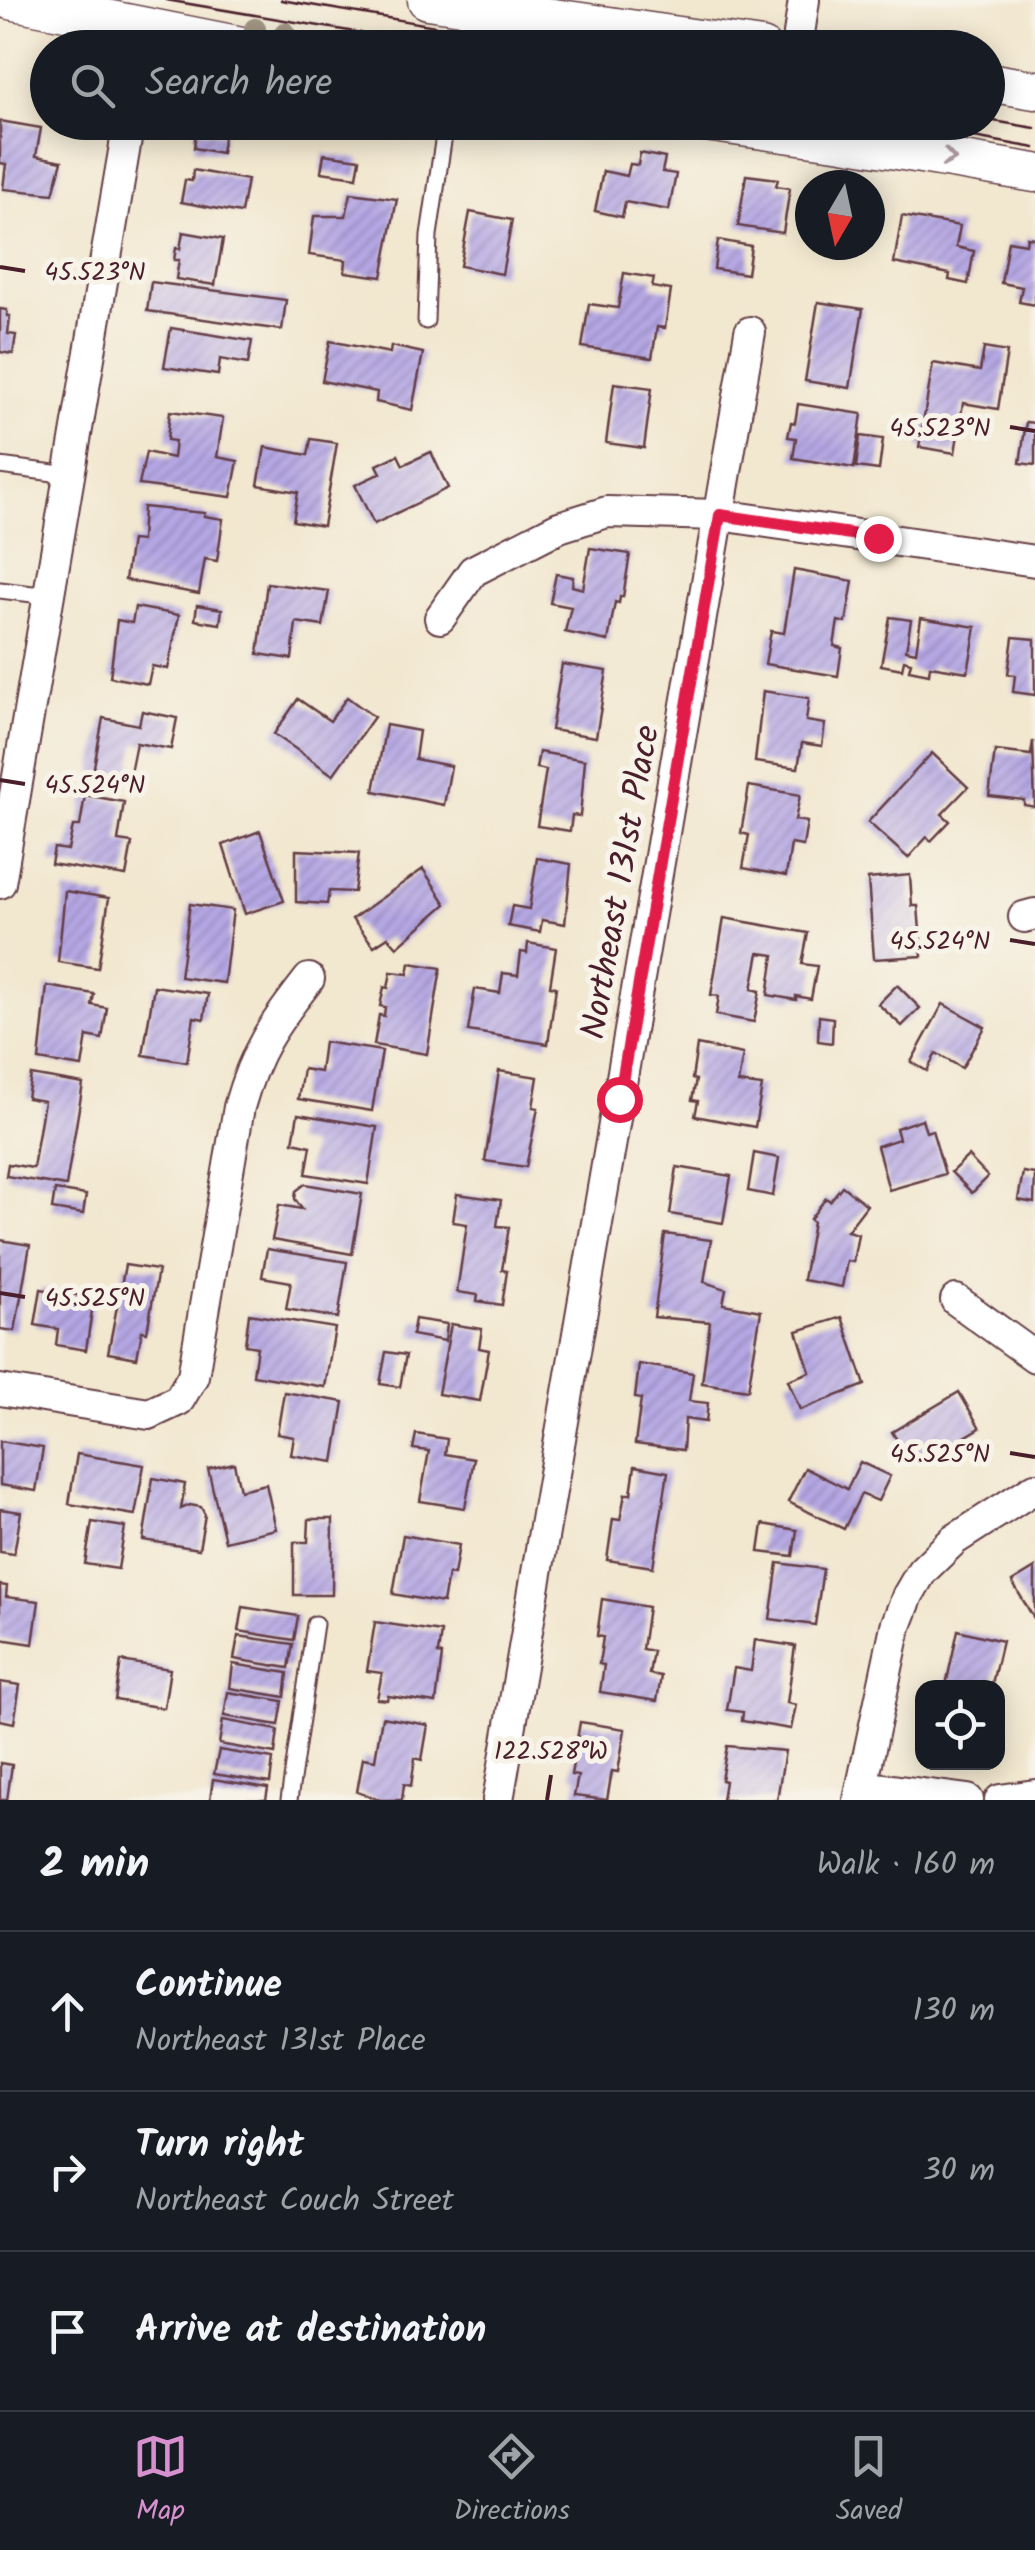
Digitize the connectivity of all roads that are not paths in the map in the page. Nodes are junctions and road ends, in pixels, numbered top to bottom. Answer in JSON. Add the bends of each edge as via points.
{"nodes":[{"id":1,"x":10,"y":0,"type":"edge"},
{"id":2,"x":427,"y":0,"type":"edge"},
{"id":3,"x":804,"y":0,"type":"edge"},
{"id":4,"x":119,"y":30,"type":"edge"},
{"id":5,"x":636,"y":30,"type":"edge"},
{"id":6,"x":800,"y":30,"type":"edge"},
{"id":7,"x":1005,"y":85,"type":"edge"},
{"id":8,"x":1035,"y":90,"type":"edge"},
{"id":9,"x":126,"y":140,"type":"edge"},
{"id":10,"x":443,"y":140,"type":"edge"},
{"id":11,"x":853,"y":140,"type":"edge"},
{"id":12,"x":1035,"y":172,"type":"edge"},
{"id":13,"x":426,"y":321,"type":"dead end"},
{"id":14,"x":750,"y":332,"type":"dead end"},
{"id":15,"x":0,"y":466,"type":"edge"},
{"id":16,"x":69,"y":476,"type":"junction"},
{"id":17,"x":720,"y":515,"type":"junction"},
{"id":18,"x":1035,"y":561,"type":"edge"},
{"id":19,"x":0,"y":590,"type":"edge"},
{"id":20,"x":48,"y":596,"type":"junction"},
{"id":21,"x":440,"y":618,"type":"dead end"},
{"id":22,"x":0,"y":883,"type":"edge"},
{"id":23,"x":309,"y":979,"type":"dead end"},
{"id":24,"x":956,"y":1300,"type":"dead end"},
{"id":25,"x":1035,"y":1356,"type":"edge"},
{"id":26,"x":0,"y":1390,"type":"edge"},
{"id":27,"x":1035,"y":1488,"type":"edge"},
{"id":28,"x":315,"y":1624,"type":"dead end"},
{"id":29,"x":861,"y":1793,"type":"edge"},
{"id":30,"x":1035,"y":1795,"type":"edge"},
{"id":31,"x":289,"y":1800,"type":"edge"},
{"id":32,"x":498,"y":1800,"type":"edge"},
{"id":33,"x":968,"y":1800,"type":"edge"},
{"id":34,"x":1000,"y":1800,"type":"edge"}],
"edges":[{"from":1,"to":4,"type":"street"},
{"from":2,"to":5,"type":"street"},
{"from":3,"to":6,"type":"street"},
{"from":7,"to":8,"type":"street"},
{"from":9,"to":16,"type":"street"},
{"from":10,"to":13,"type":"lane","via":[[429,235]]},
{"from":11,"to":12,"type":"street","one_way":true},
{"from":14,"to":17,"type":"street","name":"Northeast 131st Place"},
{"from":15,"to":16,"type":"lane"},
{"from":16,"to":20,"type":"street"},
{"from":17,"to":18,"type":"street"},
{"from":17,"to":21,"type":"street","via":[[607,512],[560,527],[473,571]]},
{"from":17,"to":32,"type":"street","name":"Northeast 131st Place"},
{"from":19,"to":20,"type":"lane"},
{"from":20,"to":22,"type":"street"},
{"from":23,"to":26,"type":"street","via":[[250,1066],[193,1376],[180,1400],[149,1414]]},
{"from":24,"to":25,"type":"street"},
{"from":27,"to":29,"type":"street","via":[[954,1540],[922,1571],[896,1626]]},
{"from":28,"to":31,"type":"lane"},
{"from":29,"to":33,"type":"street"},
{"from":30,"to":34,"type":"street"}]}
